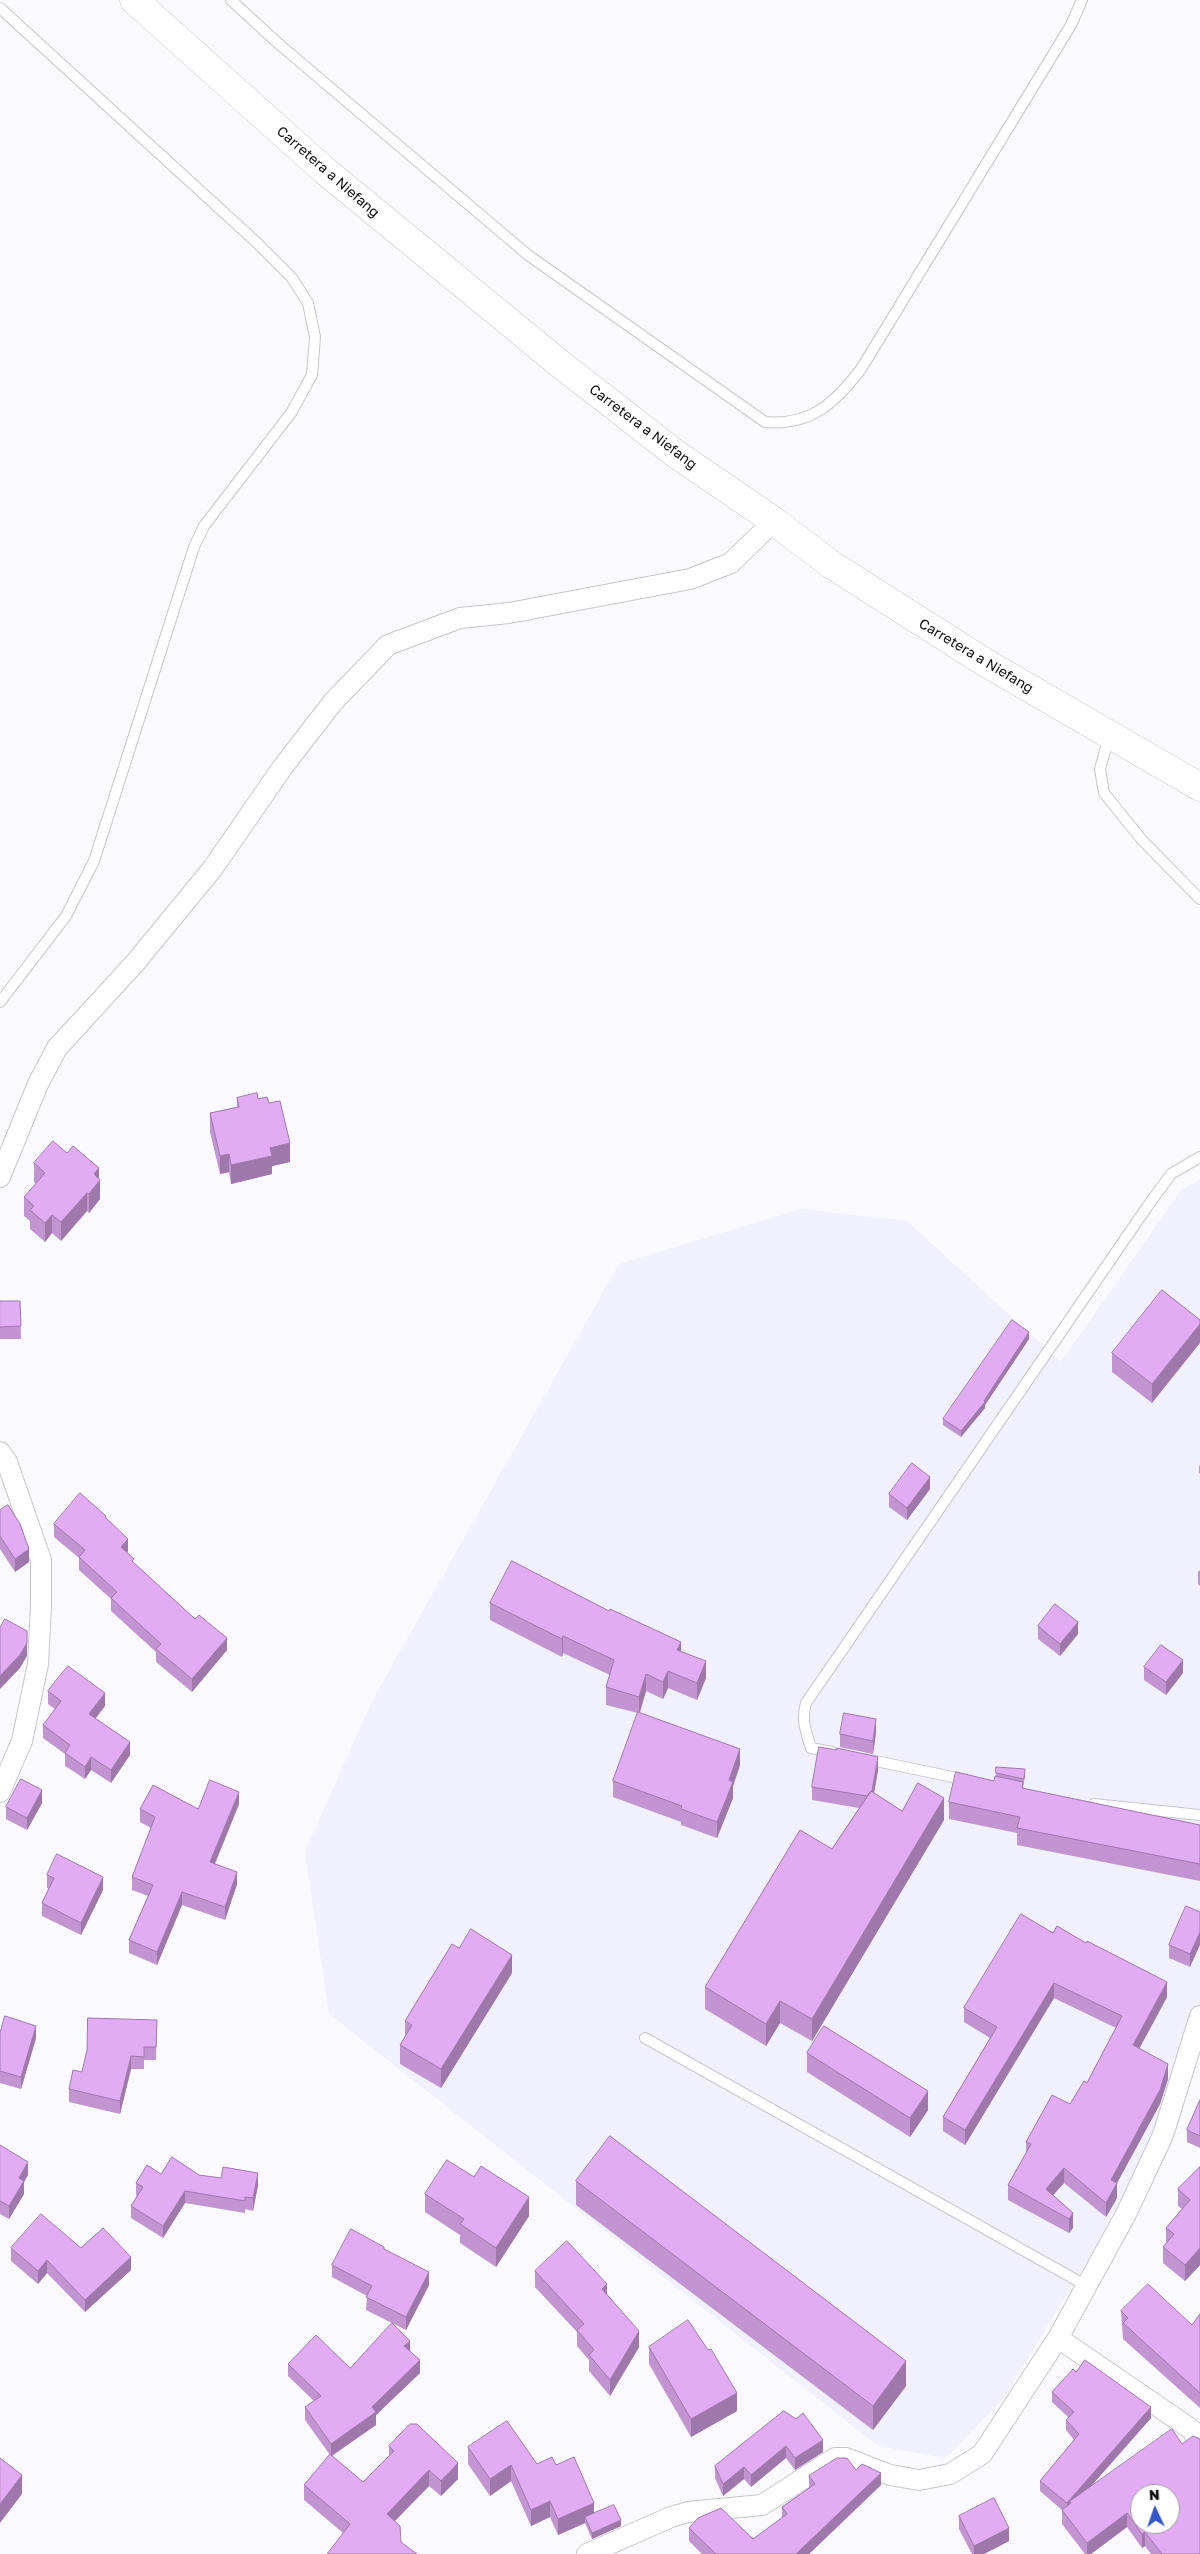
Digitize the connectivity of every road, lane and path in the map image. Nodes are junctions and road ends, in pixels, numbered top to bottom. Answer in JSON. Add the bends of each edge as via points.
{"nodes":[{"id":1,"x":134,"y":0,"type":"edge"},
{"id":2,"x":232,"y":0,"type":"edge"},
{"id":3,"x":1082,"y":0,"type":"edge"},
{"id":4,"x":0,"y":8,"type":"edge"},
{"id":5,"x":774,"y":521,"type":"junction"},
{"id":6,"x":1109,"y":734,"type":"junction"},
{"id":7,"x":1200,"y":787,"type":"edge"},
{"id":8,"x":1200,"y":899,"type":"edge"},
{"id":9,"x":0,"y":1002,"type":"edge"},
{"id":10,"x":1200,"y":1157,"type":"edge"},
{"id":11,"x":0,"y":1177,"type":"edge"},
{"id":12,"x":0,"y":1452,"type":"edge"},
{"id":13,"x":840,"y":1754,"type":"edge"},
{"id":14,"x":859,"y":1758,"type":"edge"},
{"id":15,"x":975,"y":1782,"type":"edge"},
{"id":16,"x":0,"y":1792,"type":"edge"},
{"id":17,"x":1081,"y":1803,"type":"edge"},
{"id":18,"x":1200,"y":1816,"type":"edge"},
{"id":19,"x":1200,"y":2016,"type":"edge"},
{"id":20,"x":645,"y":2038,"type":"dead end"},
{"id":21,"x":1087,"y":2286,"type":"junction"},
{"id":22,"x":1058,"y":2338,"type":"junction"},
{"id":23,"x":1200,"y":2441,"type":"edge"},
{"id":24,"x":617,"y":2549,"type":"edge"},
{"id":25,"x":587,"y":2554,"type":"edge"}],
"edges":[{"from":1,"to":5,"type":"main road","name":"Carretera a Niefang","via":[[324,170],[559,363],[676,454]]},
{"from":2,"to":3,"type":"lane","via":[[280,45],[528,255],[765,422],[777,423],[820,412],[846,389],[861,370],[1071,25]]},
{"from":4,"to":9,"type":"lane","via":[[189,179],[292,278],[308,302],[315,337],[312,375],[291,413],[204,526],[194,547],[94,861],[66,916]]},
{"from":5,"to":6,"type":"main road","name":"Carretera a Niefang","via":[[832,565],[970,653]]},
{"from":5,"to":11,"type":"street","via":[[731,563],[690,579],[509,613],[460,618],[388,645],[333,702],[282,768],[213,868],[135,963],[57,1048],[38,1084]]},
{"from":6,"to":7,"type":"main road","name":"Carretera a Niefang"},
{"from":6,"to":8,"type":"lane","via":[[1100,769],[1104,793],[1142,840]]},
{"from":10,"to":13,"type":"lane","via":[[1171,1174],[1146,1207],[806,1703],[804,1724],[811,1748]]},
{"from":12,"to":16,"type":"street","via":[[7,1462],[41,1560],[38,1664],[24,1731]]},
{"from":14,"to":15,"type":"lane"},
{"from":17,"to":18,"type":"lane"},
{"from":19,"to":21,"type":"street","via":[[1163,2136]]},
{"from":20,"to":21,"type":"lane"},
{"from":21,"to":22,"type":"street"},
{"from":22,"to":23,"type":"street","via":[[1191,2429]]},
{"from":22,"to":24,"type":"street","via":[[982,2454],[950,2474],[919,2480],[890,2475],[846,2458],[835,2458],[762,2505],[688,2512],[671,2517]]},
{"from":24,"to":25,"type":"street"}]}
